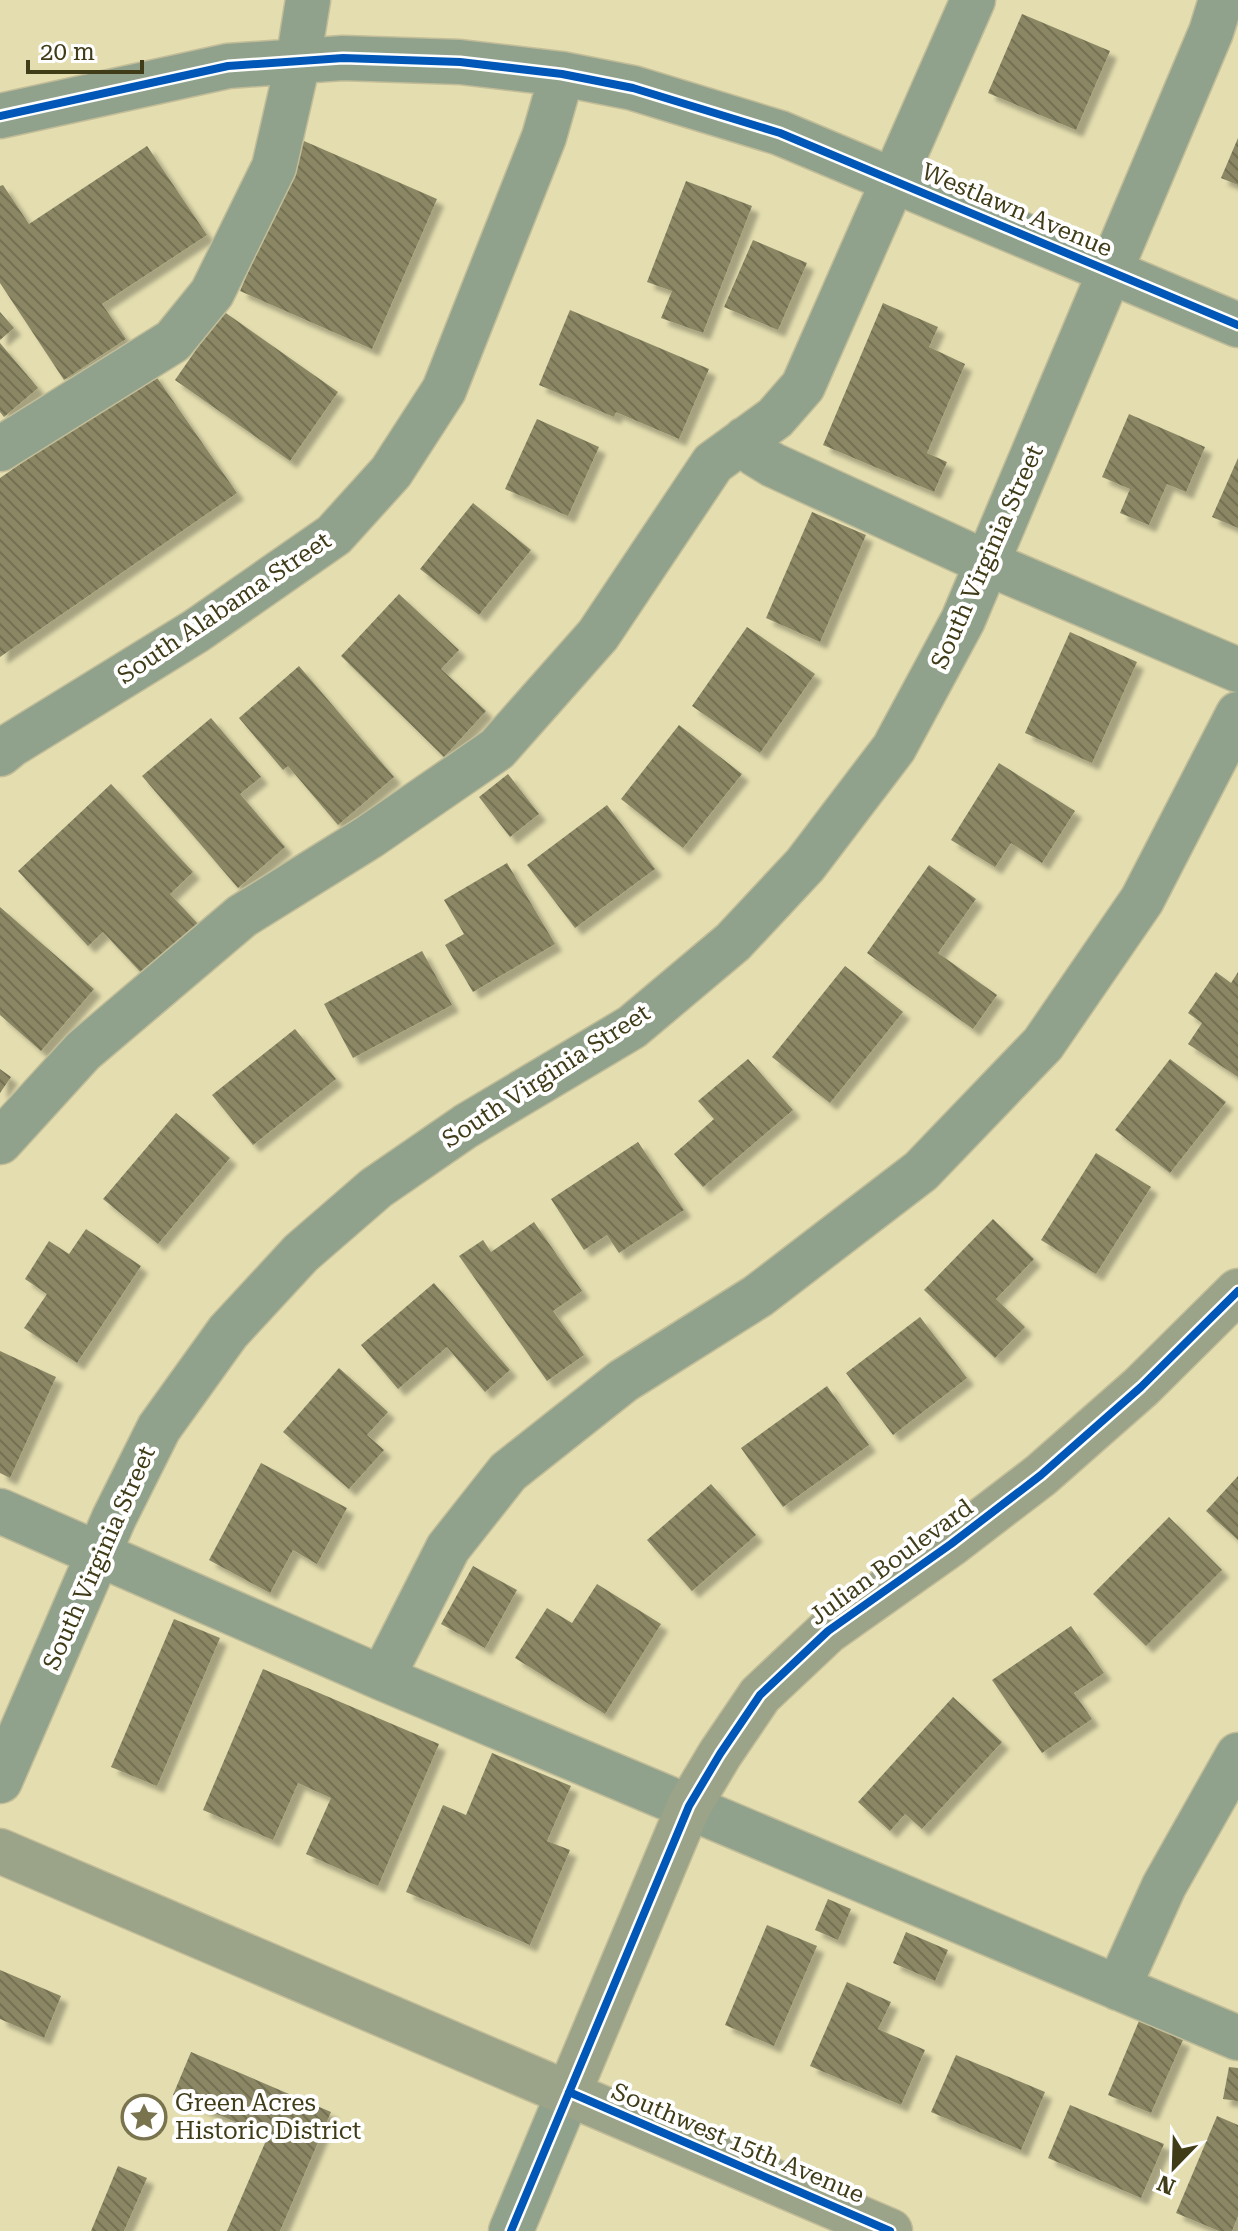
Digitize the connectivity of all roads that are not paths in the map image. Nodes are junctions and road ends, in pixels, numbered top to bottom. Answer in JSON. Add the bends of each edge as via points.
{"nodes":[{"id":1,"x":308,"y":0,"type":"edge"},
{"id":2,"x":973,"y":0,"type":"edge"},
{"id":3,"x":1221,"y":0,"type":"edge"},
{"id":4,"x":298,"y":62,"type":"junction"},
{"id":5,"x":562,"y":74,"type":"junction"},
{"id":6,"x":0,"y":116,"type":"edge"},
{"id":7,"x":893,"y":179,"type":"junction"},
{"id":8,"x":1112,"y":271,"type":"junction"},
{"id":9,"x":1238,"y":325,"type":"edge"},
{"id":10,"x":745,"y":439,"type":"junction"},
{"id":11,"x":0,"y":449,"type":"edge"},
{"id":12,"x":987,"y":563,"type":"junction"},
{"id":13,"x":1238,"y":670,"type":"edge"},
{"id":14,"x":1238,"y":714,"type":"edge"},
{"id":15,"x":0,"y":754,"type":"edge"},
{"id":16,"x":0,"y":1142,"type":"edge"},
{"id":17,"x":1238,"y":1291,"type":"edge"},
{"id":18,"x":0,"y":1511,"type":"edge"},
{"id":19,"x":97,"y":1555,"type":"junction"},
{"id":20,"x":382,"y":1678,"type":"junction"},
{"id":21,"x":1238,"y":1755,"type":"edge"},
{"id":22,"x":0,"y":1781,"type":"edge"},
{"id":23,"x":689,"y":1806,"type":"junction"},
{"id":24,"x":0,"y":1851,"type":"edge"},
{"id":25,"x":1118,"y":1988,"type":"junction"},
{"id":26,"x":1238,"y":2038,"type":"edge"},
{"id":27,"x":569,"y":2092,"type":"junction"},
{"id":28,"x":511,"y":2231,"type":"edge"},
{"id":29,"x":890,"y":2231,"type":"edge"}],
"edges":[{"from":1,"to":4,"type":"street"},
{"from":2,"to":7,"type":"street"},
{"from":3,"to":8,"type":"street","name":"South Virginia Street"},
{"from":4,"to":5,"type":"street","name":"Westlawn Avenue","via":[[460,62]]},
{"from":4,"to":6,"type":"street","name":"Westlawn Avenue","via":[[228,66]]},
{"from":4,"to":11,"type":"street","via":[[274,167],[212,293],[173,341]]},
{"from":5,"to":7,"type":"street","name":"Westlawn Avenue","via":[[633,88],[780,133]]},
{"from":5,"to":15,"type":"street","name":"South Alabama Street","via":[[544,137],[444,390],[391,472],[334,535],[196,631]]},
{"from":7,"to":8,"type":"street","name":"Westlawn Avenue"},
{"from":7,"to":10,"type":"street","via":[[803,386],[775,418]]},
{"from":8,"to":9,"type":"street","name":"Westlawn Avenue"},
{"from":8,"to":12,"type":"street","name":"South Virginia Street"},
{"from":10,"to":12,"type":"street","via":[[755,454],[773,465]]},
{"from":10,"to":16,"type":"street","via":[[713,463],[598,635],[497,749],[242,916],[83,1051]]},
{"from":12,"to":13,"type":"street"},
{"from":12,"to":19,"type":"street","name":"South Virginia Street","via":[[963,620],[894,748],[805,865],[733,942],[632,1027],[466,1126],[376,1188],[301,1253],[228,1332],[159,1428]]},
{"from":14,"to":20,"type":"street","via":[[1142,900],[1043,1044],[921,1171],[758,1296],[623,1381],[508,1472],[448,1548]]},
{"from":17,"to":23,"type":"main road","name":"Julian Boulevard","via":[[1041,1475],[816,1641],[760,1695]]},
{"from":18,"to":19,"type":"street"},
{"from":19,"to":20,"type":"street"},
{"from":19,"to":22,"type":"street","name":"South Virginia Street"},
{"from":20,"to":23,"type":"street"},
{"from":21,"to":25,"type":"street","via":[[1164,1886]]},
{"from":23,"to":25,"type":"street"},
{"from":23,"to":27,"type":"main road","name":"Julian Boulevard"},
{"from":24,"to":27,"type":"main road","name":"Southwest 15th Avenue"},
{"from":25,"to":26,"type":"street"},
{"from":27,"to":28,"type":"street","name":"Julian Boulevard"},
{"from":27,"to":29,"type":"main road","name":"Southwest 15th Avenue"}]}
